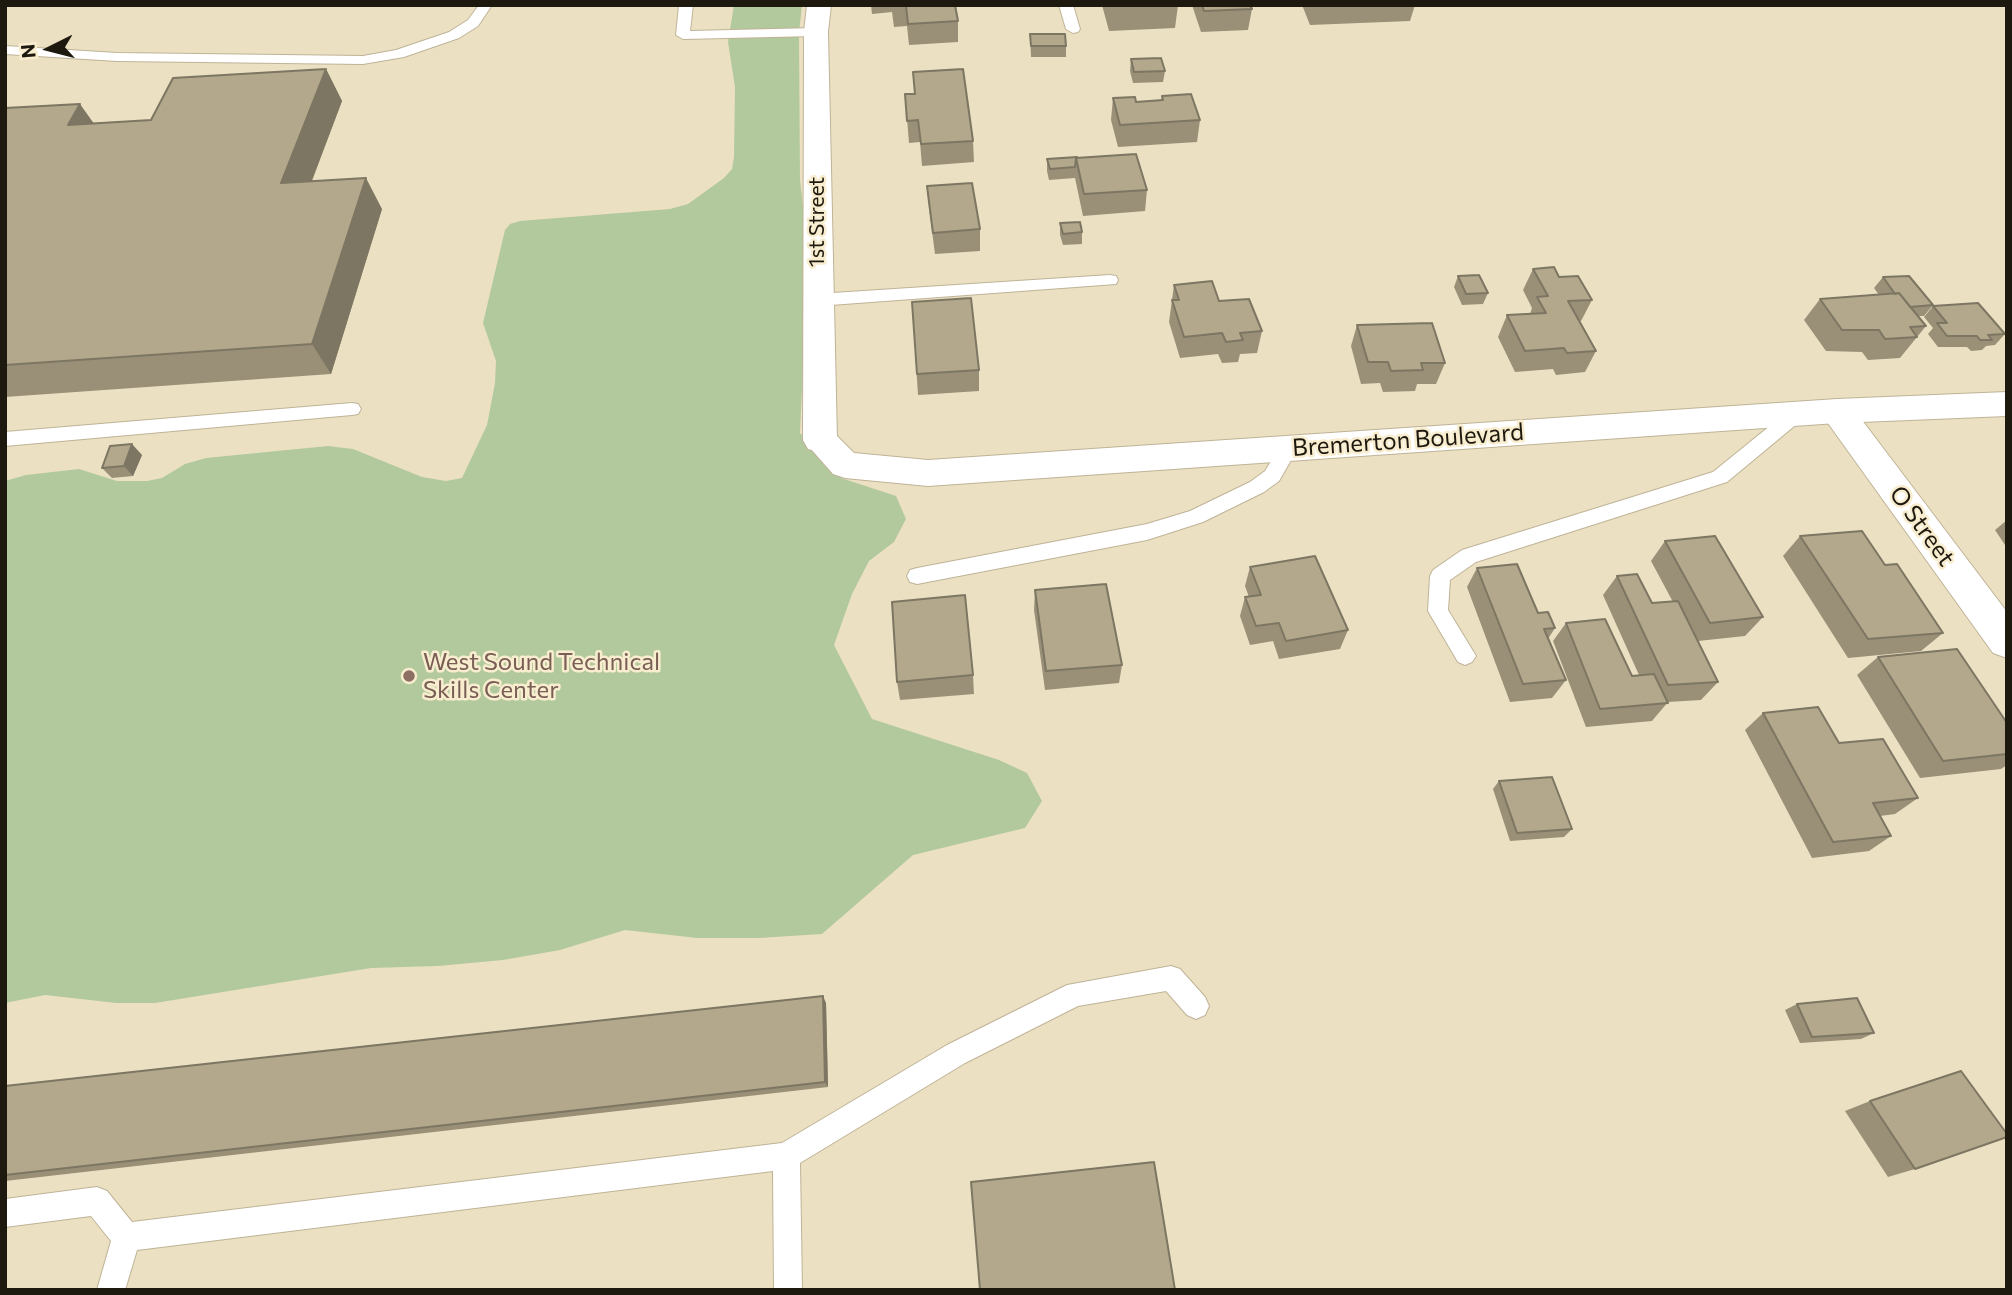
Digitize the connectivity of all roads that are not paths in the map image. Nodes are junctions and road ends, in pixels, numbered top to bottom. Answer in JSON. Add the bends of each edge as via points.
{"nodes":[{"id":1,"x":486,"y":5,"type":"edge"},
{"id":2,"x":686,"y":5,"type":"edge"},
{"id":3,"x":1066,"y":5,"type":"edge"},
{"id":4,"x":817,"y":19,"type":"edge"},
{"id":5,"x":1073,"y":29,"type":"dead end"},
{"id":6,"x":5,"y":50,"type":"edge"},
{"id":7,"x":1110,"y":281,"type":"dead end"},
{"id":8,"x":817,"y":300,"type":"junction"},
{"id":9,"x":2007,"y":404,"type":"edge"},
{"id":10,"x":352,"y":409,"type":"dead end"},
{"id":11,"x":1837,"y":411,"type":"junction"},
{"id":12,"x":1798,"y":413,"type":"junction"},
{"id":13,"x":5,"y":439,"type":"edge"},
{"id":14,"x":820,"y":440,"type":"joint"},
{"id":15,"x":1289,"y":448,"type":"junction"},
{"id":16,"x":917,"y":576,"type":"dead end"},
{"id":17,"x":2007,"y":642,"type":"edge"},
{"id":18,"x":1465,"y":656,"type":"dead end"},
{"id":19,"x":1196,"y":1006,"type":"dead end"},
{"id":20,"x":786,"y":1156,"type":"junction"},
{"id":21,"x":5,"y":1213,"type":"edge"},
{"id":22,"x":125,"y":1237,"type":"junction"},
{"id":23,"x":111,"y":1290,"type":"edge"},
{"id":24,"x":788,"y":1290,"type":"edge"}],
"edges":[{"from":1,"to":6,"type":"lane","via":[[473,23],[454,35],[399,54],[363,60],[117,57]]},
{"from":2,"to":4,"type":"lane","via":[[683,35]]},
{"from":3,"to":5,"type":"lane"},
{"from":4,"to":8,"type":"street","name":"1st Street"},
{"from":7,"to":8,"type":"lane"},
{"from":8,"to":14,"type":"street","name":"1st Street"},
{"from":9,"to":11,"type":"street","name":"Bremerton Boulevard"},
{"from":10,"to":13,"type":"lane"},
{"from":11,"to":12,"type":"street","name":"Bremerton Boulevard"},
{"from":11,"to":17,"type":"street","name":"O Street"},
{"from":12,"to":15,"type":"street","name":"Bremerton Boulevard"},
{"from":12,"to":18,"type":"lane","via":[[1720,477],[1469,556],[1440,576],[1438,611]]},
{"from":14,"to":15,"type":"street","name":"Bremerton Boulevard","via":[[845,465],[928,473]]},
{"from":15,"to":16,"type":"lane","via":[[1272,476],[1196,517],[1147,532]]},
{"from":19,"to":20,"type":"lane","via":[[1171,978],[1076,994],[956,1054]]},
{"from":20,"to":22,"type":"lane"},
{"from":20,"to":24,"type":"lane"},
{"from":21,"to":22,"type":"lane","via":[[97,1201]]},
{"from":22,"to":23,"type":"lane"}]}
